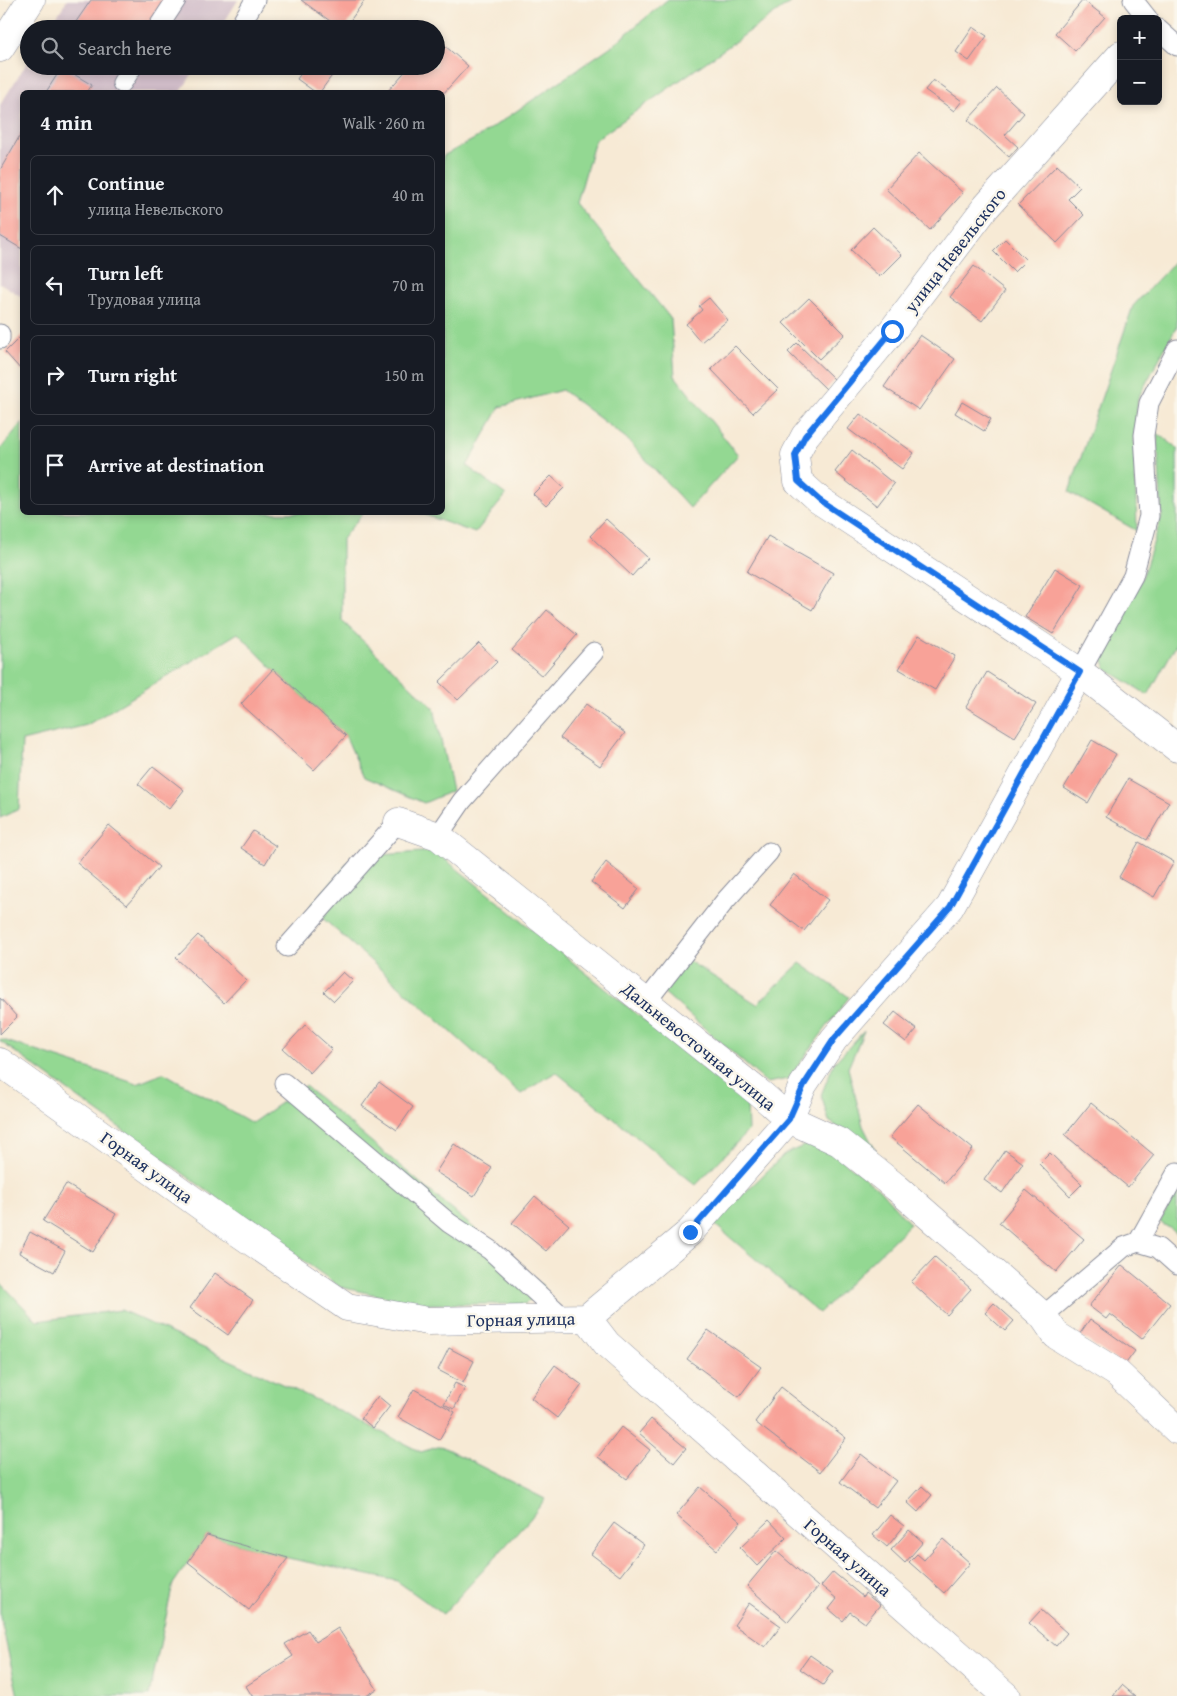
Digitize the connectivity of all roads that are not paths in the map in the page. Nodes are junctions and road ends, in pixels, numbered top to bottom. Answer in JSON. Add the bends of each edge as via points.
{"nodes":[{"id":1,"x":31,"y":0,"type":"edge"},
{"id":2,"x":176,"y":0,"type":"edge"},
{"id":3,"x":255,"y":0,"type":"edge"},
{"id":4,"x":1133,"y":0,"type":"edge"},
{"id":5,"x":1145,"y":15,"type":"edge"},
{"id":6,"x":163,"y":20,"type":"edge"},
{"id":7,"x":243,"y":20,"type":"edge"},
{"id":8,"x":1162,"y":32,"type":"edge"},
{"id":9,"x":1177,"y":46,"type":"edge"},
{"id":10,"x":0,"y":48,"type":"edge"},
{"id":11,"x":1117,"y":60,"type":"edge"},
{"id":12,"x":127,"y":75,"type":"edge"},
{"id":13,"x":122,"y":83,"type":"dead end"},
{"id":14,"x":0,"y":334,"type":"edge"},
{"id":15,"x":0,"y":338,"type":"edge"},
{"id":16,"x":1177,"y":348,"type":"edge"},
{"id":17,"x":594,"y":652,"type":"dead end"},
{"id":18,"x":1080,"y":672,"type":"junction"},
{"id":19,"x":1177,"y":748,"type":"edge"},
{"id":20,"x":398,"y":822,"type":"joint"},
{"id":21,"x":438,"y":836,"type":"junction"},
{"id":22,"x":769,"y":852,"type":"dead end"},
{"id":23,"x":287,"y":947,"type":"dead end"},
{"id":24,"x":646,"y":1002,"type":"junction"},
{"id":25,"x":0,"y":1062,"type":"edge"},
{"id":26,"x":284,"y":1083,"type":"dead end"},
{"id":27,"x":789,"y":1119,"type":"junction"},
{"id":28,"x":1177,"y":1172,"type":"edge"},
{"id":29,"x":1138,"y":1242,"type":"junction"},
{"id":30,"x":1177,"y":1264,"type":"edge"},
{"id":31,"x":1043,"y":1316,"type":"junction"},
{"id":32,"x":575,"y":1318,"type":"junction"},
{"id":33,"x":1177,"y":1430,"type":"edge"},
{"id":34,"x":1006,"y":1696,"type":"edge"}],
"edges":[{"from":1,"to":10,"type":"street"},
{"from":2,"to":6,"type":"lane"},
{"from":3,"to":7,"type":"lane"},
{"from":4,"to":5,"type":"lane"},
{"from":8,"to":9,"type":"lane"},
{"from":11,"to":18,"type":"street","name":"улица Невельского","via":[[986,207],[892,331],[805,436],[795,455],[798,481],[819,500]]},
{"from":12,"to":13,"type":"lane"},
{"from":14,"to":15,"type":"lane"},
{"from":16,"to":18,"type":"lane","via":[[1149,403],[1144,434],[1149,516],[1133,576]]},
{"from":17,"to":21,"type":"lane","via":[[462,801]]},
{"from":18,"to":19,"type":"street"},
{"from":18,"to":27,"type":"street","via":[[950,907],[834,1039],[804,1085]]},
{"from":20,"to":21,"type":"street","name":"Дальневосточная улица"},
{"from":20,"to":23,"type":"lane"},
{"from":21,"to":24,"type":"street","name":"Дальневосточная улица"},
{"from":22,"to":24,"type":"lane","via":[[725,901]]},
{"from":24,"to":27,"type":"street","name":"Дальневосточная улица"},
{"from":25,"to":32,"type":"street","name":"Горная улица","via":[[347,1307],[428,1321]]},
{"from":26,"to":32,"type":"lane","via":[[448,1223],[490,1250]]},
{"from":27,"to":31,"type":"street","name":"Дальневосточная улица","via":[[839,1142],[897,1188]]},
{"from":27,"to":32,"type":"street","via":[[690,1232]]},
{"from":28,"to":29,"type":"lane"},
{"from":29,"to":30,"type":"lane","via":[[1158,1248]]},
{"from":29,"to":31,"type":"lane","via":[[1124,1246]]},
{"from":31,"to":33,"type":"street","name":"Дальневосточная улица","via":[[1056,1335],[1117,1373]]},
{"from":32,"to":34,"type":"street","name":"Горная улица"}]}
